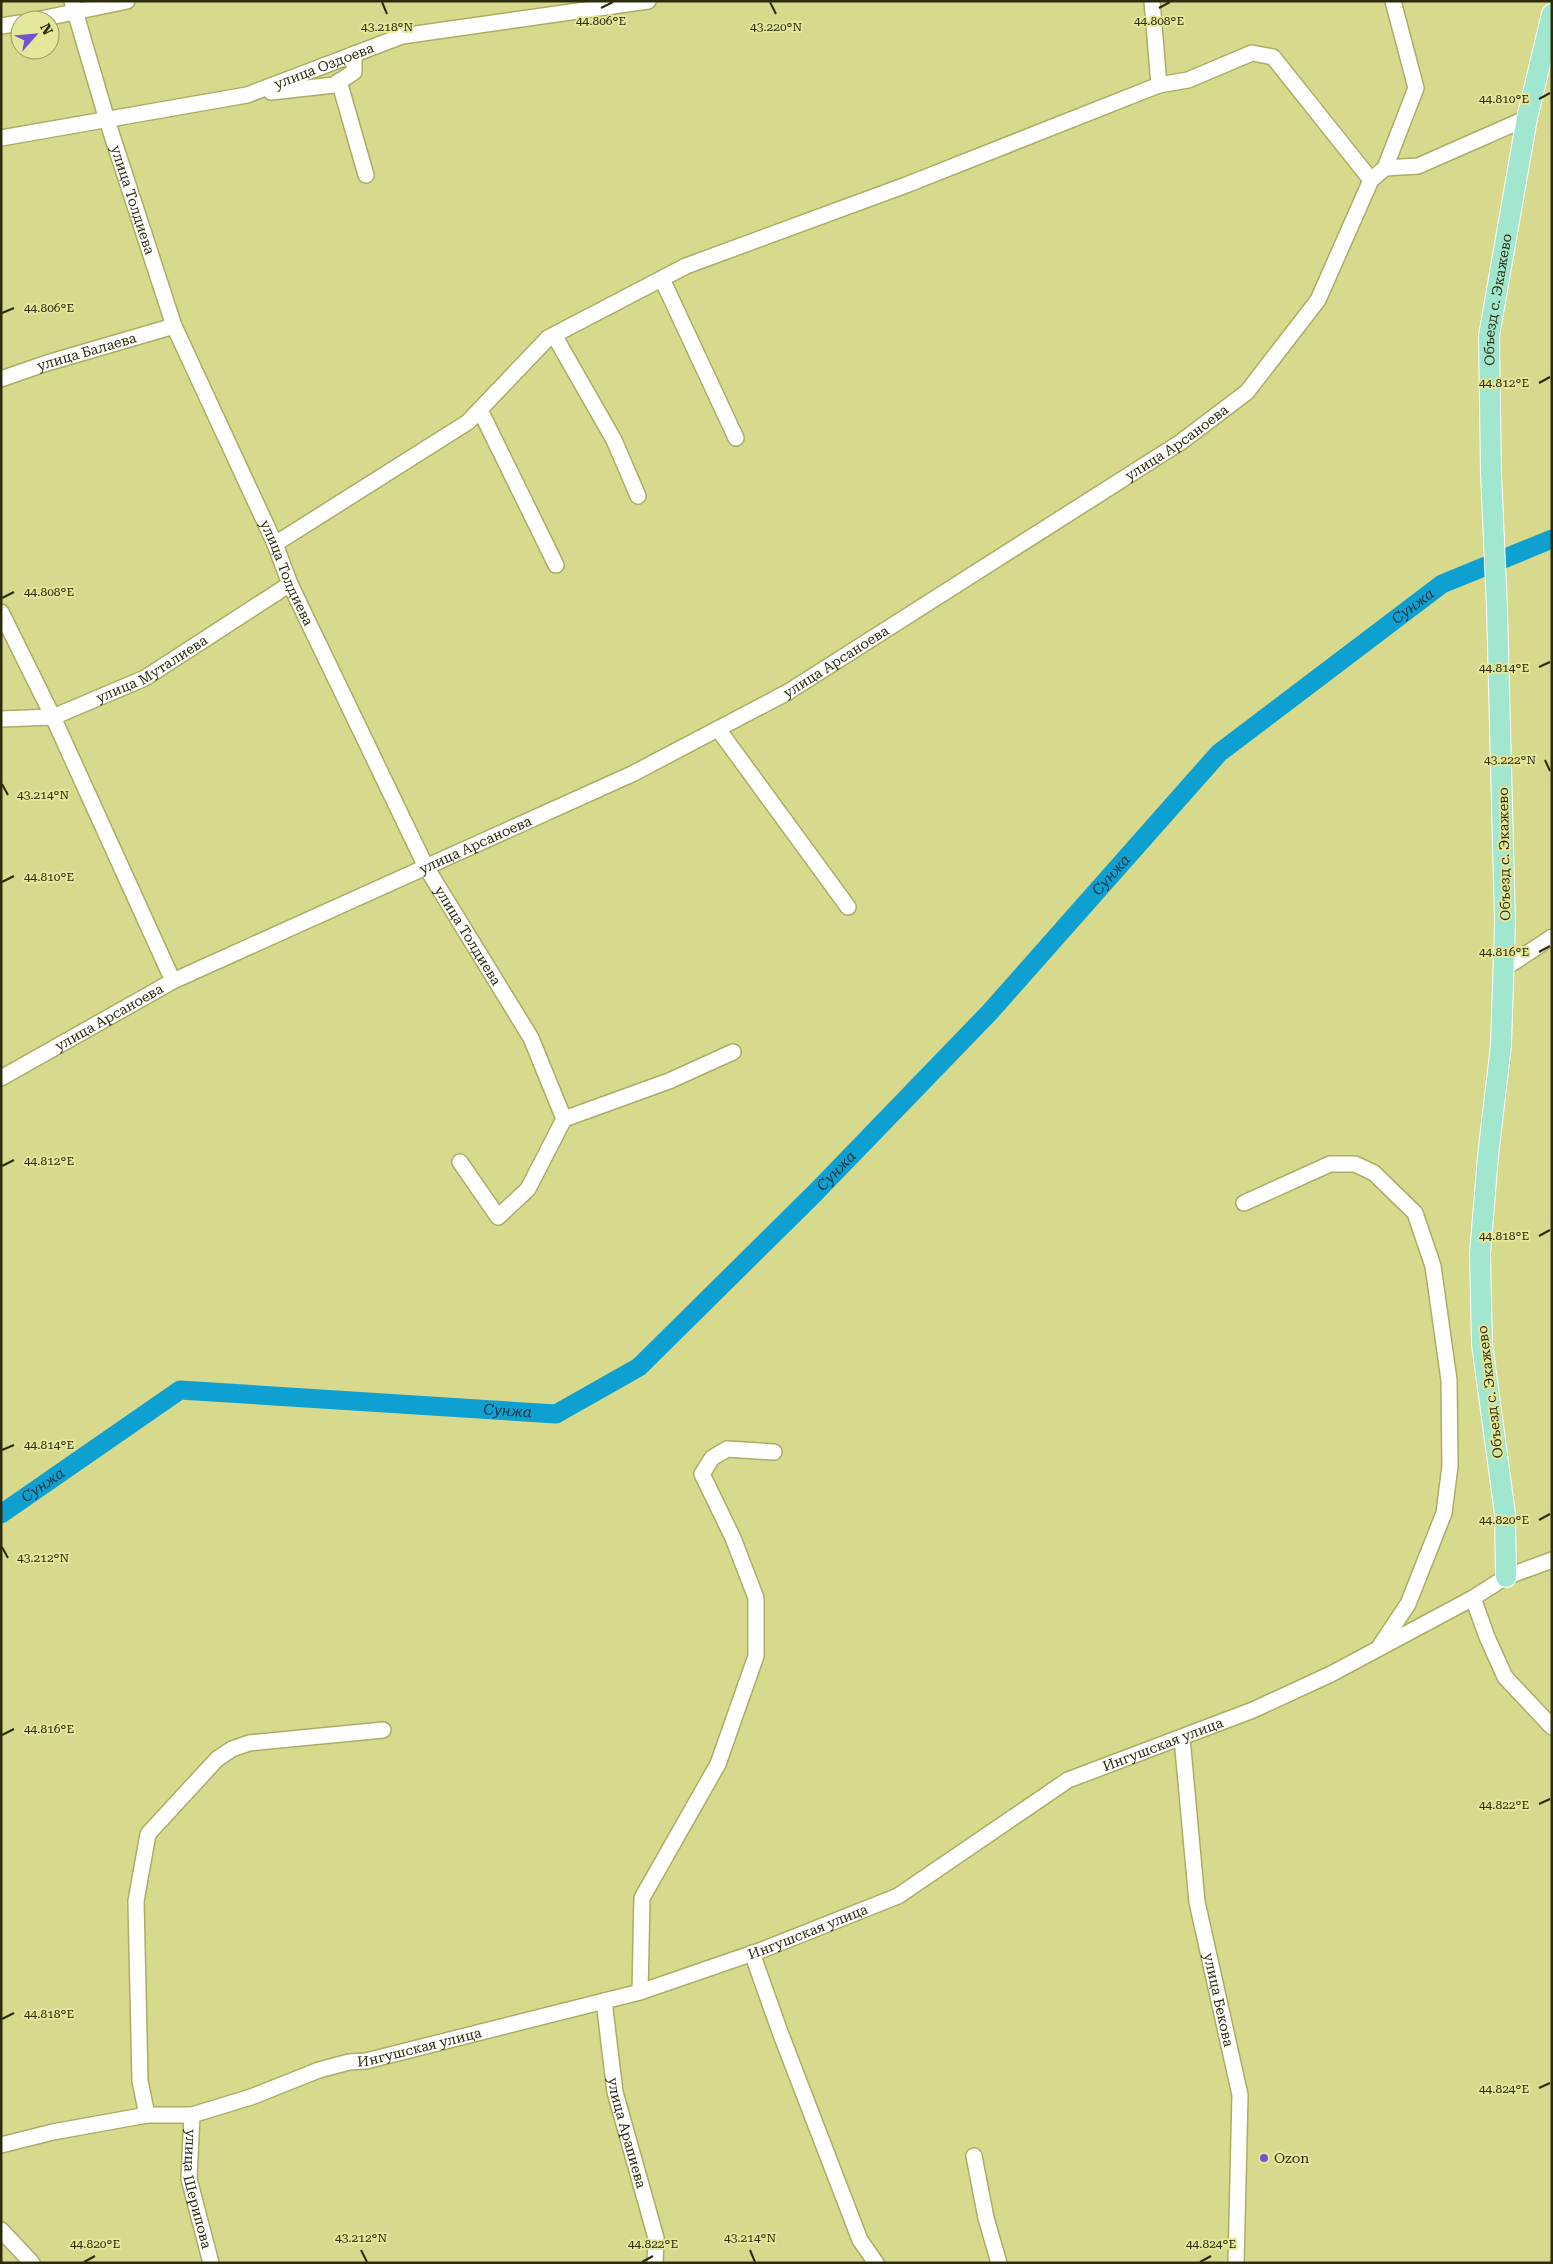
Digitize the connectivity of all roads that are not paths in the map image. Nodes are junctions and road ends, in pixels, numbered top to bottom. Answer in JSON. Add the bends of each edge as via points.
{"nodes":[{"id":1,"x":127,"y":1,"type":"edge"},
{"id":2,"x":648,"y":1,"type":"edge"},
{"id":3,"x":1152,"y":1,"type":"edge"},
{"id":4,"x":1393,"y":1,"type":"edge"},
{"id":5,"x":75,"y":7,"type":"edge"},
{"id":6,"x":60,"y":12,"type":"edge"},
{"id":7,"x":1552,"y":14,"type":"edge"},
{"id":8,"x":354,"y":54,"type":"junction"},
{"id":9,"x":339,"y":81,"type":"junction"},
{"id":10,"x":1159,"y":85,"type":"junction"},
{"id":11,"x":248,"y":95,"type":"junction"},
{"id":12,"x":1527,"y":118,"type":"junction"},
{"id":13,"x":107,"y":120,"type":"junction"},
{"id":14,"x":1,"y":138,"type":"edge"},
{"id":15,"x":1385,"y":168,"type":"junction"},
{"id":16,"x":366,"y":176,"type":"dead end"},
{"id":17,"x":1371,"y":180,"type":"junction"},
{"id":18,"x":662,"y":279,"type":"junction"},
{"id":19,"x":174,"y":326,"type":"junction"},
{"id":20,"x":554,"y":335,"type":"junction"},
{"id":21,"x":1,"y":379,"type":"edge"},
{"id":22,"x":480,"y":410,"type":"junction"},
{"id":23,"x":736,"y":438,"type":"dead end"},
{"id":24,"x":638,"y":496,"type":"dead end"},
{"id":25,"x":275,"y":544,"type":"junction"},
{"id":26,"x":556,"y":565,"type":"dead end"},
{"id":27,"x":290,"y":584,"type":"junction"},
{"id":28,"x":1,"y":612,"type":"edge"},
{"id":29,"x":54,"y":717,"type":"junction"},
{"id":30,"x":1,"y":719,"type":"edge"},
{"id":31,"x":718,"y":728,"type":"junction"},
{"id":32,"x":426,"y":866,"type":"junction"},
{"id":33,"x":848,"y":907,"type":"dead end"},
{"id":34,"x":1552,"y":937,"type":"edge"},
{"id":35,"x":1505,"y":968,"type":"junction"},
{"id":36,"x":174,"y":982,"type":"junction"},
{"id":37,"x":733,"y":1052,"type":"dead end"},
{"id":38,"x":1,"y":1078,"type":"edge"},
{"id":39,"x":564,"y":1119,"type":"junction"},
{"id":40,"x":460,"y":1162,"type":"dead end"},
{"id":41,"x":1244,"y":1203,"type":"dead end"},
{"id":42,"x":774,"y":1452,"type":"dead end"},
{"id":43,"x":1552,"y":1560,"type":"edge"},
{"id":44,"x":1506,"y":1577,"type":"junction"},
{"id":45,"x":1473,"y":1598,"type":"junction"},
{"id":46,"x":1379,"y":1648,"type":"junction"},
{"id":47,"x":1552,"y":1727,"type":"edge"},
{"id":48,"x":383,"y":1730,"type":"dead end"},
{"id":49,"x":1182,"y":1738,"type":"junction"},
{"id":50,"x":752,"y":1953,"type":"junction"},
{"id":51,"x":640,"y":1992,"type":"junction"},
{"id":52,"x":604,"y":2001,"type":"junction"},
{"id":53,"x":147,"y":2115,"type":"junction"},
{"id":54,"x":192,"y":2115,"type":"junction"},
{"id":55,"x":1,"y":2145,"type":"edge"},
{"id":56,"x":974,"y":2156,"type":"dead end"},
{"id":57,"x":1,"y":2230,"type":"edge"},
{"id":58,"x":32,"y":2263,"type":"edge"},
{"id":59,"x":211,"y":2263,"type":"edge"},
{"id":60,"x":655,"y":2263,"type":"edge"},
{"id":61,"x":876,"y":2263,"type":"edge"},
{"id":62,"x":999,"y":2263,"type":"edge"},
{"id":63,"x":1236,"y":2263,"type":"edge"}],
"edges":[{"from":1,"to":5,"type":"street"},
{"from":2,"to":8,"type":"street","name":"улица Оздоева","via":[[402,36]]},
{"from":3,"to":10,"type":"street"},
{"from":4,"to":15,"type":"street","name":"улица Арсаноева","via":[[1416,88]]},
{"from":5,"to":6,"type":"street"},
{"from":5,"to":13,"type":"street","name":"улица Толдиева"},
{"from":7,"to":12,"type":"main road","name":"Объезд с. Экажево"},
{"from":8,"to":9,"type":"street","via":[[354,72]]},
{"from":8,"to":11,"type":"street","name":"улица Оздоева"},
{"from":9,"to":11,"type":"street","via":[[334,85]]},
{"from":9,"to":16,"type":"street"},
{"from":10,"to":17,"type":"street","via":[[1188,80],[1252,53],[1273,57]]},
{"from":10,"to":18,"type":"street","via":[[906,185],[686,266]]},
{"from":11,"to":13,"type":"street","name":"улица Оздоева"},
{"from":12,"to":15,"type":"street","via":[[1418,166]]},
{"from":12,"to":35,"type":"main road","name":"Объезд с. Экажево","via":[[1489,336]]},
{"from":13,"to":14,"type":"street","name":"улица Оздоева"},
{"from":13,"to":19,"type":"street","name":"улица Толдиева"},
{"from":15,"to":17,"type":"street","name":"улица Арсаноева"},
{"from":17,"to":31,"type":"street","name":"улица Арсаноева","via":[[1318,300],[1247,392],[1182,442],[1090,501],[788,692]]},
{"from":18,"to":20,"type":"street"},
{"from":18,"to":23,"type":"street"},
{"from":19,"to":21,"type":"street","name":"улица Балаева"},
{"from":19,"to":25,"type":"street","name":"улица Толдиева"},
{"from":20,"to":22,"type":"street"},
{"from":20,"to":24,"type":"street","via":[[614,440]]},
{"from":22,"to":25,"type":"street","via":[[468,422]]},
{"from":22,"to":26,"type":"street"},
{"from":25,"to":27,"type":"street","name":"улица Толдиева"},
{"from":27,"to":29,"type":"street","name":"улица Муталиева","via":[[146,678]]},
{"from":27,"to":32,"type":"street","name":"улица Толдиева"},
{"from":28,"to":29,"type":"street"},
{"from":29,"to":30,"type":"street","name":"улица Муталиева"},
{"from":29,"to":36,"type":"street"},
{"from":31,"to":32,"type":"street","name":"улица Арсаноева","via":[[632,774]]},
{"from":31,"to":33,"type":"street"},
{"from":32,"to":36,"type":"street","name":"улица Арсаноева"},
{"from":32,"to":39,"type":"street","name":"улица Толдиева","via":[[531,1038]]},
{"from":34,"to":35,"type":"street"},
{"from":35,"to":44,"type":"main road","name":"Объезд с. Экажево","via":[[1501,1045],[1480,1254],[1482,1344],[1505,1514]]},
{"from":36,"to":38,"type":"street","name":"улица Арсаноева"},
{"from":37,"to":39,"type":"street","via":[[669,1081]]},
{"from":39,"to":40,"type":"street","via":[[528,1189],[498,1217]]},
{"from":41,"to":46,"type":"street","via":[[1330,1164],[1355,1164],[1374,1173],[1415,1213],[1433,1266],[1449,1380],[1450,1466],[1444,1513],[1408,1604]]},
{"from":42,"to":51,"type":"street","via":[[727,1449],[712,1458],[702,1474],[733,1538],[756,1598],[756,1656],[718,1764],[642,1898]]},
{"from":43,"to":44,"type":"street","name":"Ингушская улица"},
{"from":44,"to":45,"type":"street","name":"Ингушская улица"},
{"from":45,"to":46,"type":"street","name":"Ингушская улица"},
{"from":45,"to":47,"type":"street","via":[[1505,1677]]},
{"from":46,"to":49,"type":"street","name":"Ингушская улица","via":[[1253,1710]]},
{"from":48,"to":53,"type":"street","via":[[249,1743],[232,1749],[217,1759],[148,1834],[136,1901],[140,2081]]},
{"from":49,"to":50,"type":"street","name":"Ингушская улица","via":[[1068,1780],[898,1896]]},
{"from":49,"to":63,"type":"street","name":"улица Бекова","via":[[1197,1902],[1240,2095]]},
{"from":50,"to":51,"type":"street","name":"Ингушская улица"},
{"from":50,"to":61,"type":"street","via":[[860,2240]]},
{"from":51,"to":52,"type":"street","name":"Ингушская улица"},
{"from":52,"to":54,"type":"street","name":"Ингушская улица","via":[[320,2070],[251,2097]]},
{"from":52,"to":60,"type":"street","name":"улица Арапиева","via":[[615,2092],[656,2238]]},
{"from":53,"to":54,"type":"street","name":"Ингушская улица"},
{"from":53,"to":55,"type":"street","name":"Ингушская улица"},
{"from":54,"to":59,"type":"street","name":"улица Шерипова","via":[[189,2179]]},
{"from":56,"to":62,"type":"street"},
{"from":57,"to":58,"type":"street"}]}
